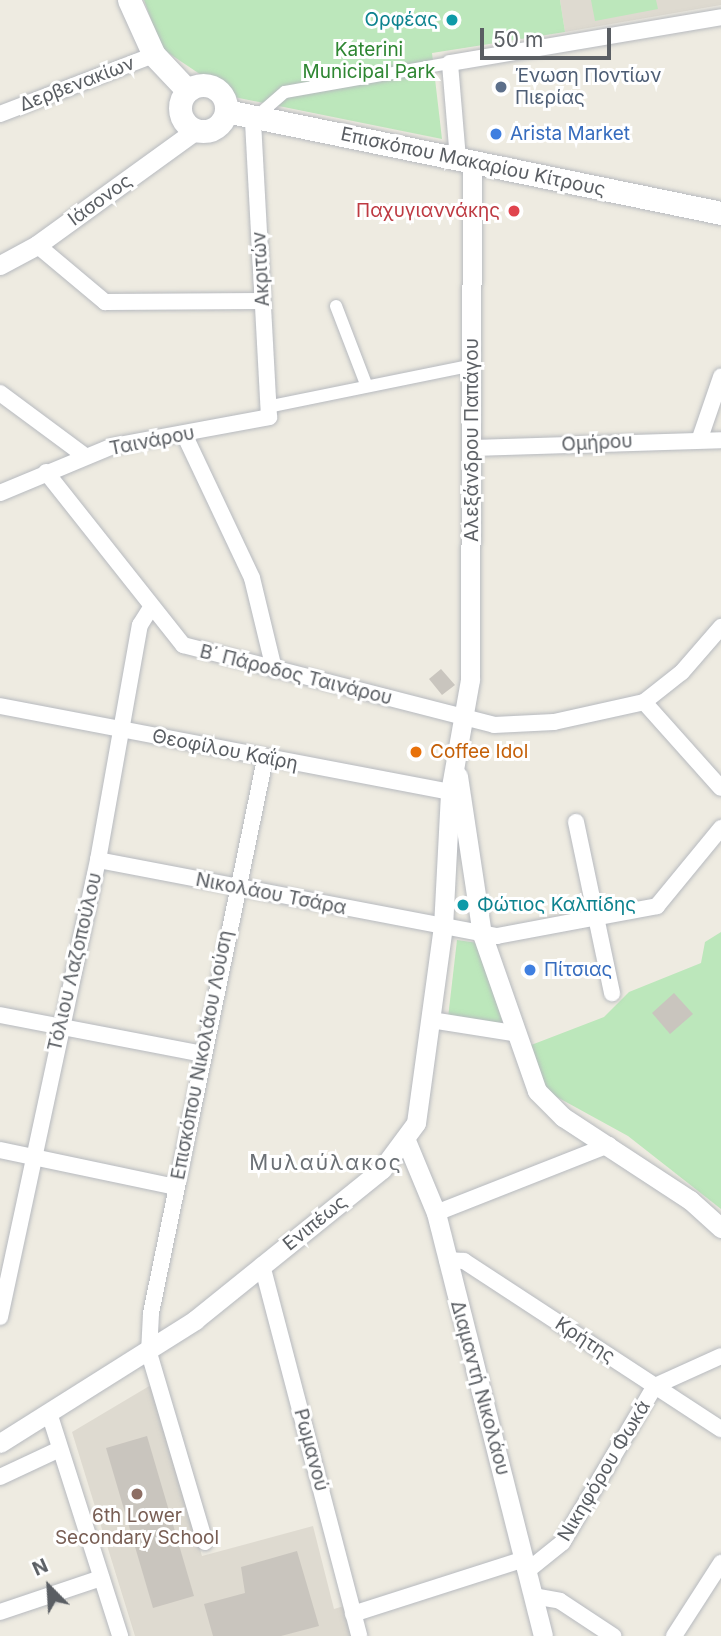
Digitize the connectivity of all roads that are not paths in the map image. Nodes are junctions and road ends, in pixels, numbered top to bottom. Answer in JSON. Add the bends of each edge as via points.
{"nodes":[{"id":1,"x":129,"y":0,"type":"edge"},
{"id":2,"x":721,"y":16,"type":"edge"},
{"id":3,"x":155,"y":55,"type":"junction"},
{"id":4,"x":450,"y":63,"type":"junction"},
{"id":5,"x":187,"y":90,"type":"junction"},
{"id":6,"x":226,"y":111,"type":"junction"},
{"id":7,"x":0,"y":114,"type":"edge"},
{"id":8,"x":253,"y":119,"type":"junction"},
{"id":9,"x":196,"y":130,"type":"junction"},
{"id":10,"x":465,"y":161,"type":"junction"},
{"id":11,"x":721,"y":213,"type":"edge"},
{"id":12,"x":37,"y":245,"type":"junction"},
{"id":13,"x":0,"y":265,"type":"edge"},
{"id":14,"x":262,"y":300,"type":"junction"},
{"id":15,"x":336,"y":306,"type":"dead end"},
{"id":16,"x":473,"y":365,"type":"junction"},
{"id":17,"x":721,"y":377,"type":"edge"},
{"id":18,"x":366,"y":384,"type":"junction"},
{"id":19,"x":0,"y":393,"type":"edge"},
{"id":20,"x":271,"y":411,"type":"junction"},
{"id":21,"x":184,"y":435,"type":"junction"},
{"id":22,"x":700,"y":438,"type":"junction"},
{"id":23,"x":721,"y":440,"type":"edge"},
{"id":24,"x":473,"y":448,"type":"junction"},
{"id":25,"x":85,"y":456,"type":"junction"},
{"id":26,"x":46,"y":472,"type":"junction"},
{"id":27,"x":0,"y":493,"type":"edge"},
{"id":28,"x":150,"y":609,"type":"junction"},
{"id":29,"x":721,"y":627,"type":"edge"},
{"id":30,"x":274,"y":669,"type":"junction"},
{"id":31,"x":644,"y":702,"type":"junction"},
{"id":32,"x":0,"y":706,"type":"edge"},
{"id":33,"x":462,"y":717,"type":"junction"},
{"id":34,"x":124,"y":730,"type":"junction"},
{"id":35,"x":454,"y":754,"type":"junction"},
{"id":36,"x":265,"y":759,"type":"junction"},
{"id":37,"x":721,"y":788,"type":"edge"},
{"id":38,"x":450,"y":792,"type":"junction"},
{"id":39,"x":576,"y":822,"type":"dead end"},
{"id":40,"x":721,"y":828,"type":"edge"},
{"id":41,"x":98,"y":860,"type":"junction"},
{"id":42,"x":236,"y":887,"type":"junction"},
{"id":43,"x":594,"y":922,"type":"junction"},
{"id":44,"x":443,"y":928,"type":"junction"},
{"id":45,"x":482,"y":934,"type":"junction"},
{"id":46,"x":612,"y":993,"type":"dead end"},
{"id":47,"x":0,"y":1015,"type":"edge"},
{"id":48,"x":431,"y":1020,"type":"junction"},
{"id":49,"x":59,"y":1026,"type":"junction"},
{"id":50,"x":513,"y":1033,"type":"junction"},
{"id":51,"x":202,"y":1054,"type":"junction"},
{"id":52,"x":407,"y":1143,"type":"junction"},
{"id":53,"x":609,"y":1145,"type":"junction"},
{"id":54,"x":0,"y":1150,"type":"edge"},
{"id":55,"x":33,"y":1157,"type":"junction"},
{"id":56,"x":176,"y":1187,"type":"junction"},
{"id":57,"x":436,"y":1213,"type":"junction"},
{"id":58,"x":721,"y":1228,"type":"edge"},
{"id":59,"x":447,"y":1260,"type":"junction"},
{"id":60,"x":262,"y":1265,"type":"junction"},
{"id":61,"x":1,"y":1307,"type":"edge"},
{"id":62,"x":149,"y":1353,"type":"junction"},
{"id":63,"x":721,"y":1356,"type":"edge"},
{"id":64,"x":655,"y":1386,"type":"junction"},
{"id":65,"x":50,"y":1416,"type":"junction"},
{"id":66,"x":721,"y":1429,"type":"edge"},
{"id":67,"x":0,"y":1443,"type":"edge"},
{"id":68,"x":60,"y":1449,"type":"junction"},
{"id":69,"x":0,"y":1477,"type":"edge"},
{"id":70,"x":205,"y":1542,"type":"dead end"},
{"id":71,"x":721,"y":1563,"type":"edge"},
{"id":72,"x":525,"y":1565,"type":"junction"},
{"id":73,"x":101,"y":1578,"type":"junction"},
{"id":74,"x":533,"y":1595,"type":"junction"},
{"id":75,"x":0,"y":1612,"type":"edge"},
{"id":76,"x":354,"y":1614,"type":"junction"},
{"id":77,"x":120,"y":1636,"type":"edge"},
{"id":78,"x":359,"y":1636,"type":"edge"},
{"id":79,"x":543,"y":1636,"type":"edge"},
{"id":80,"x":613,"y":1636,"type":"edge"},
{"id":81,"x":674,"y":1636,"type":"edge"}],
"edges":[{"from":1,"to":3,"type":"main road"},
{"from":2,"to":4,"type":"street"},
{"from":3,"to":5,"type":"main road"},
{"from":3,"to":7,"type":"street","name":"Δερβενακίων"},
{"from":4,"to":8,"type":"street","via":[[285,92]]},
{"from":4,"to":10,"type":"street"},
{"from":5,"to":6,"type":"main road","via":[[211,85],[223,95]]},
{"from":5,"to":9,"type":"main road","via":[[181,116]]},
{"from":6,"to":8,"type":"main road","name":"Επισκόπου Μακαρίου Κίτρους"},
{"from":6,"to":9,"type":"main road","via":[[212,130]]},
{"from":8,"to":10,"type":"main road","name":"Επισκόπου Μακαρίου Κίτρους"},
{"from":8,"to":14,"type":"street","name":"Ακριτών"},
{"from":9,"to":12,"type":"street","name":"Ιάσονος"},
{"from":10,"to":11,"type":"main road","name":"Επισκόπου Μακαρίου Κίτρους"},
{"from":10,"to":16,"type":"street","name":"Αλεξάνδρου Παπάγου"},
{"from":12,"to":13,"type":"street","name":"Ιάσονος"},
{"from":12,"to":14,"type":"street","via":[[105,302]]},
{"from":14,"to":20,"type":"street","name":"Ακριτών"},
{"from":15,"to":18,"type":"street"},
{"from":16,"to":18,"type":"street","name":"Ταινάρου"},
{"from":16,"to":24,"type":"street","name":"Αλεξάνδρου Παπάγου"},
{"from":17,"to":22,"type":"street"},
{"from":18,"to":20,"type":"street","name":"Ταινάρου"},
{"from":19,"to":25,"type":"street"},
{"from":20,"to":21,"type":"street","name":"Ταινάρου"},
{"from":21,"to":25,"type":"street","name":"Ταινάρου"},
{"from":21,"to":30,"type":"street","via":[[252,578]]},
{"from":22,"to":23,"type":"street","name":"Ομήρου"},
{"from":22,"to":24,"type":"street","name":"Ομήρου"},
{"from":24,"to":33,"type":"street","name":"Αλεξάνδρου Παπάγου","via":[[470,680]]},
{"from":25,"to":26,"type":"street","name":"Ταινάρου"},
{"from":26,"to":27,"type":"street","name":"Ταινάρου"},
{"from":26,"to":28,"type":"street","name":"Β΄ Πάροδος Ταινάρου","via":[[133,576]]},
{"from":28,"to":30,"type":"street","name":"Β΄ Πάροδος Ταινάρου","via":[[183,645]]},
{"from":28,"to":34,"type":"street","name":"Τόλιου Λαζοπούλου","via":[[140,625]]},
{"from":29,"to":31,"type":"street","via":[[682,672]]},
{"from":30,"to":33,"type":"street","name":"Β΄ Πάροδος Ταινάρου"},
{"from":31,"to":33,"type":"street","name":"Β΄ Πάροδος Ταινάρου","via":[[523,725]]},
{"from":31,"to":37,"type":"street"},
{"from":32,"to":34,"type":"street","name":"Θεοφίλου Καΐρη"},
{"from":33,"to":35,"type":"street"},
{"from":34,"to":36,"type":"street","name":"Θεοφίλου Καΐρη"},
{"from":34,"to":41,"type":"street","name":"Τόλιου Λαζοπούλου"},
{"from":35,"to":38,"type":"street"},
{"from":35,"to":45,"type":"street"},
{"from":36,"to":38,"type":"street","name":"Θεοφίλου Καΐρη"},
{"from":36,"to":42,"type":"street","name":"Επισκόπου Νικολάου Λούση"},
{"from":38,"to":44,"type":"street"},
{"from":39,"to":43,"type":"street"},
{"from":40,"to":43,"type":"street","name":"Νικολάου Τσάρα","via":[[657,906]]},
{"from":41,"to":42,"type":"street","name":"Νικολάου Τσάρα"},
{"from":41,"to":49,"type":"street","name":"Τόλιου Λαζοπούλου"},
{"from":42,"to":44,"type":"street","name":"Νικολάου Τσάρα"},
{"from":42,"to":51,"type":"street","name":"Επισκόπου Νικολάου Λούση"},
{"from":43,"to":45,"type":"street","name":"Νικολάου Τσάρα"},
{"from":43,"to":46,"type":"street"},
{"from":44,"to":45,"type":"street","name":"Νικολάου Τσάρα"},
{"from":44,"to":48,"type":"street"},
{"from":45,"to":50,"type":"street"},
{"from":47,"to":49,"type":"street"},
{"from":48,"to":50,"type":"street"},
{"from":48,"to":52,"type":"street","via":[[416,1123]]},
{"from":49,"to":51,"type":"street"},
{"from":49,"to":55,"type":"street","name":"Τόλιου Λαζοπούλου"},
{"from":50,"to":53,"type":"street","via":[[523,1066],[548,1105]]},
{"from":51,"to":56,"type":"street","name":"Επισκόπου Νικολάου Λούση"},
{"from":52,"to":57,"type":"street","name":"Διαμαντή Νικολάου"},
{"from":52,"to":60,"type":"street","name":"Ενιπέως"},
{"from":53,"to":57,"type":"street"},
{"from":53,"to":58,"type":"street"},
{"from":54,"to":55,"type":"street"},
{"from":55,"to":56,"type":"street"},
{"from":55,"to":61,"type":"street","name":"Τόλιου Λαζοπούλου"},
{"from":56,"to":62,"type":"street","name":"Επισκόπου Νικολάου Λούση"},
{"from":57,"to":59,"type":"street","name":"Διαμαντή Νικολάου"},
{"from":59,"to":64,"type":"street","name":"Κρήτης","via":[[464,1261]]},
{"from":59,"to":72,"type":"street","name":"Διαμαντή Νικολάου"},
{"from":60,"to":62,"type":"street","name":"Ενιπέως"},
{"from":60,"to":76,"type":"street","name":"Ρωμανού"},
{"from":62,"to":65,"type":"street","name":"Ενιπέως"},
{"from":62,"to":70,"type":"street"},
{"from":63,"to":64,"type":"street","name":"Νικηφόρου Φωκά"},
{"from":64,"to":66,"type":"street","name":"Κρήτης"},
{"from":64,"to":72,"type":"street","name":"Νικηφόρου Φωκά","via":[[562,1543]]},
{"from":65,"to":67,"type":"street","name":"Ενιπέως"},
{"from":65,"to":68,"type":"street"},
{"from":68,"to":69,"type":"street"},
{"from":68,"to":73,"type":"street"},
{"from":71,"to":81,"type":"street"},
{"from":72,"to":74,"type":"street","name":"Διαμαντή Νικολάου"},
{"from":72,"to":76,"type":"street","name":"Νικηφόρου Φωκά"},
{"from":73,"to":75,"type":"street"},
{"from":73,"to":77,"type":"street"},
{"from":74,"to":79,"type":"street","name":"Διαμαντή Νικολάου"},
{"from":74,"to":80,"type":"street","via":[[560,1601]]},
{"from":76,"to":78,"type":"street","name":"Ρωμανού"}]}
